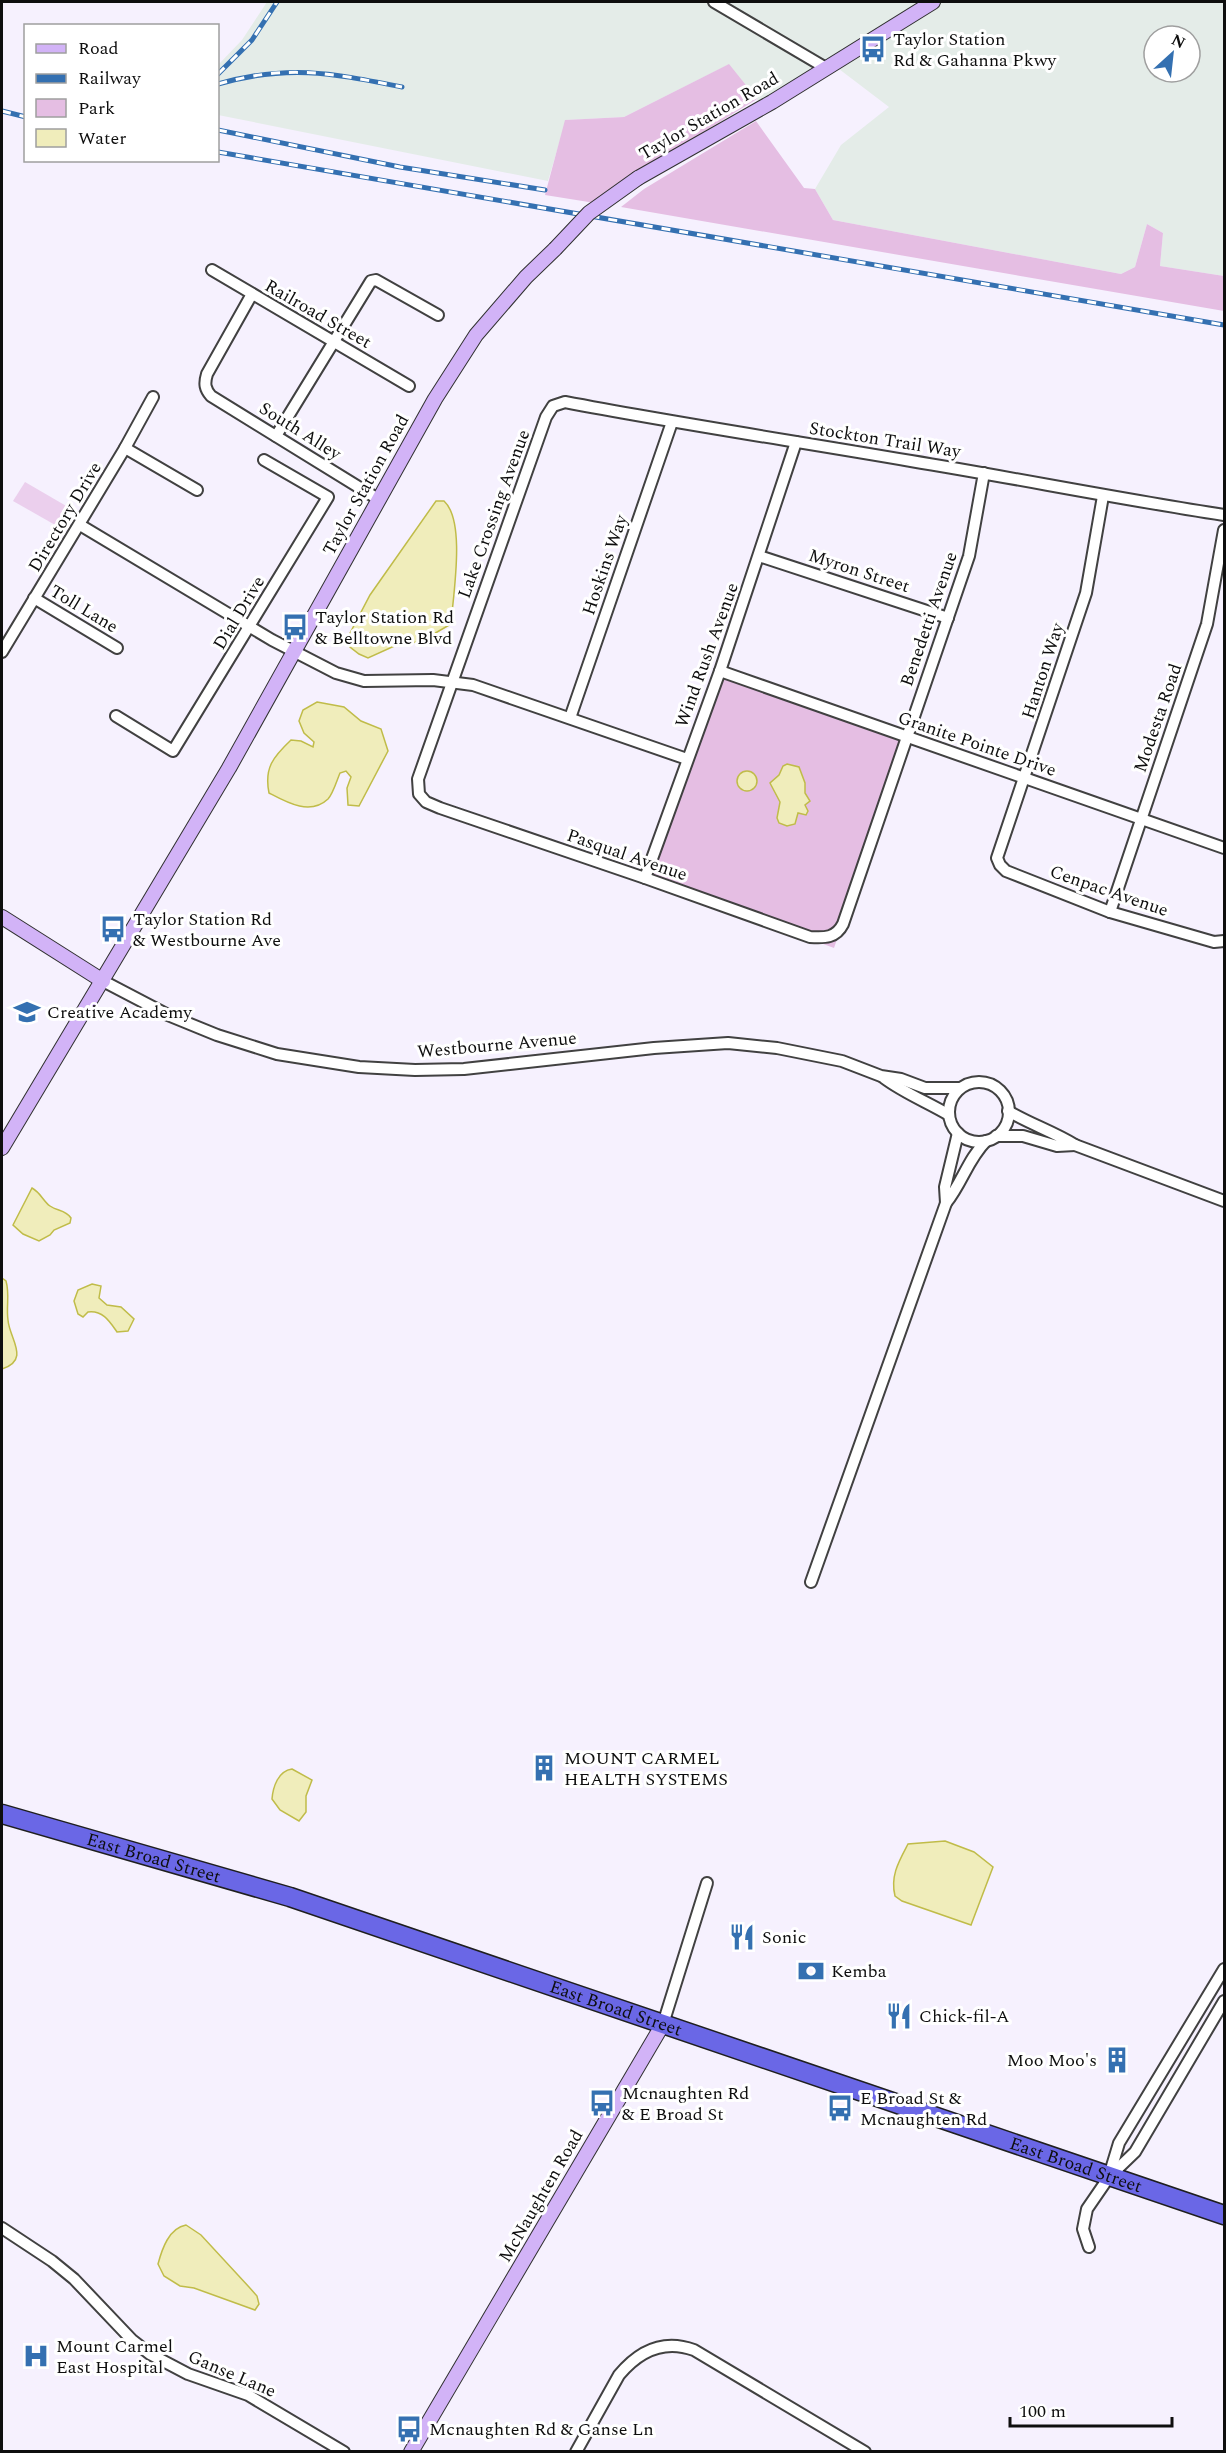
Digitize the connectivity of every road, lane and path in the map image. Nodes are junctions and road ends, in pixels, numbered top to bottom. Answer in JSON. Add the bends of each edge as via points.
{"nodes":[{"id":1,"x":714,"y":2,"type":"edge"},
{"id":2,"x":933,"y":2,"type":"edge"},
{"id":3,"x":826,"y":68,"type":"junction"},
{"id":4,"x":212,"y":270,"type":"dead end"},
{"id":5,"x":252,"y":294,"type":"junction"},
{"id":6,"x":438,"y":315,"type":"dead end"},
{"id":7,"x":333,"y":342,"type":"junction"},
{"id":8,"x":409,"y":386,"type":"dead end"},
{"id":9,"x":153,"y":397,"type":"dead end"},
{"id":10,"x":546,"y":417,"type":"joint"},
{"id":11,"x":672,"y":422,"type":"junction"},
{"id":12,"x":276,"y":436,"type":"junction"},
{"id":13,"x":796,"y":442,"type":"junction"},
{"id":14,"x":126,"y":448,"type":"junction"},
{"id":15,"x":264,"y":460,"type":"dead end"},
{"id":16,"x":984,"y":473,"type":"junction"},
{"id":17,"x":196,"y":490,"type":"dead end"},
{"id":18,"x":1102,"y":496,"type":"junction"},
{"id":19,"x":378,"y":499,"type":"junction"},
{"id":20,"x":1224,"y":515,"type":"edge"},
{"id":21,"x":80,"y":525,"type":"junction"},
{"id":22,"x":1224,"y":531,"type":"edge"},
{"id":23,"x":759,"y":556,"type":"junction"},
{"id":24,"x":34,"y":598,"type":"junction"},
{"id":25,"x":948,"y":618,"type":"junction"},
{"id":26,"x":250,"y":627,"type":"junction"},
{"id":27,"x":117,"y":648,"type":"dead end"},
{"id":28,"x":2,"y":652,"type":"edge"},
{"id":29,"x":294,"y":652,"type":"junction"},
{"id":30,"x":720,"y":670,"type":"junction"},
{"id":31,"x":452,"y":681,"type":"junction"},
{"id":32,"x":116,"y":716,"type":"dead end"},
{"id":33,"x":570,"y":718,"type":"junction"},
{"id":34,"x":906,"y":738,"type":"junction"},
{"id":35,"x":687,"y":759,"type":"junction"},
{"id":36,"x":1025,"y":779,"type":"junction"},
{"id":37,"x":419,"y":794,"type":"joint"},
{"id":38,"x":1142,"y":819,"type":"junction"},
{"id":39,"x":1224,"y":848,"type":"edge"},
{"id":40,"x":998,"y":852,"type":"joint"},
{"id":41,"x":645,"y":878,"type":"junction"},
{"id":42,"x":1110,"y":912,"type":"junction"},
{"id":43,"x":2,"y":918,"type":"edge"},
{"id":44,"x":829,"y":937,"type":"joint"},
{"id":45,"x":1224,"y":941,"type":"edge"},
{"id":46,"x":103,"y":981,"type":"junction"},
{"id":47,"x":882,"y":1076,"type":"junction"},
{"id":48,"x":960,"y":1088,"type":"junction"},
{"id":49,"x":1008,"y":1111,"type":"junction"},
{"id":50,"x":949,"y":1115,"type":"junction"},
{"id":51,"x":958,"y":1133,"type":"junction"},
{"id":52,"x":991,"y":1139,"type":"junction"},
{"id":53,"x":1074,"y":1145,"type":"junction"},
{"id":54,"x":2,"y":1148,"type":"edge"},
{"id":55,"x":1224,"y":1201,"type":"edge"},
{"id":56,"x":946,"y":1203,"type":"junction"},
{"id":57,"x":811,"y":1582,"type":"dead end"},
{"id":58,"x":2,"y":1814,"type":"edge"},
{"id":59,"x":707,"y":1883,"type":"dead end"},
{"id":60,"x":1224,"y":1970,"type":"edge"},
{"id":61,"x":1224,"y":2001,"type":"edge"},
{"id":62,"x":663,"y":2024,"type":"junction"},
{"id":63,"x":1109,"y":2177,"type":"junction"},
{"id":64,"x":1224,"y":2216,"type":"edge"},
{"id":65,"x":2,"y":2228,"type":"edge"},
{"id":66,"x":1089,"y":2247,"type":"dead end"},
{"id":67,"x":344,"y":2451,"type":"edge"},
{"id":68,"x":411,"y":2451,"type":"edge"},
{"id":69,"x":576,"y":2451,"type":"edge"},
{"id":70,"x":865,"y":2451,"type":"edge"}],
"edges":[{"from":1,"to":3,"type":"street"},
{"from":2,"to":3,"type":"main road","name":"Taylor Station Road"},
{"from":3,"to":19,"type":"main road","name":"Taylor Station Road","bridge":true,"via":[[638,178],[589,213],[476,335]]},
{"from":4,"to":5,"type":"street","name":"Railroad Street"},
{"from":5,"to":7,"type":"street","name":"Railroad Street"},
{"from":5,"to":12,"type":"street","name":"South Alley","via":[[204,382],[211,396]]},
{"from":6,"to":7,"type":"street","via":[[391,287],[371,281]]},
{"from":7,"to":8,"type":"street","name":"Railroad Street"},
{"from":7,"to":12,"type":"street"},
{"from":9,"to":14,"type":"street","name":"Directory Drive"},
{"from":10,"to":11,"type":"street","name":"Stockton Trail Way","via":[[553,406],[565,402]]},
{"from":10,"to":31,"type":"street","name":"Lake Crossing Avenue"},
{"from":11,"to":13,"type":"street","name":"Stockton Trail Way"},
{"from":11,"to":33,"type":"street","name":"Hoskins Way"},
{"from":12,"to":19,"type":"street","name":"South Alley"},
{"from":13,"to":16,"type":"street","name":"Stockton Trail Way"},
{"from":13,"to":23,"type":"street","name":"Wind Rush Avenue"},
{"from":14,"to":17,"type":"street"},
{"from":14,"to":21,"type":"street","name":"Directory Drive"},
{"from":15,"to":26,"type":"street","name":"Dial Drive","via":[[328,497]]},
{"from":16,"to":18,"type":"street","name":"Stockton Trail Way"},
{"from":16,"to":25,"type":"street","name":"Benedetti Avenue","via":[[969,556]]},
{"from":18,"to":20,"type":"street","name":"Stockton Trail Way"},
{"from":18,"to":36,"type":"street","name":"Hanton Way","via":[[1086,593]]},
{"from":19,"to":29,"type":"main road","name":"Taylor Station Road"},
{"from":21,"to":24,"type":"street","name":"Directory Drive"},
{"from":21,"to":26,"type":"street"},
{"from":22,"to":38,"type":"street","name":"Modesta Road","via":[[1207,624]]},
{"from":23,"to":25,"type":"street","name":"Myron Street"},
{"from":23,"to":30,"type":"street","name":"Wind Rush Avenue"},
{"from":24,"to":27,"type":"street","name":"Toll Lane"},
{"from":24,"to":28,"type":"street","name":"Directory Drive"},
{"from":25,"to":34,"type":"street","name":"Benedetti Avenue"},
{"from":26,"to":29,"type":"street"},
{"from":26,"to":32,"type":"street","name":"Dial Drive","via":[[173,751]]},
{"from":29,"to":31,"type":"street","via":[[336,673],[364,681]]},
{"from":29,"to":46,"type":"main road","name":"Taylor Station Road"},
{"from":30,"to":34,"type":"street","name":"Granite Pointe Drive"},
{"from":30,"to":35,"type":"street","name":"Wind Rush Avenue"},
{"from":31,"to":33,"type":"street"},
{"from":31,"to":37,"type":"street","name":"Lake Crossing Avenue","via":[[418,779]]},
{"from":33,"to":35,"type":"street"},
{"from":34,"to":36,"type":"street","name":"Granite Pointe Drive"},
{"from":34,"to":44,"type":"street","name":"Benedetti Avenue","via":[[843,924]]},
{"from":35,"to":41,"type":"street","name":"Wind Rush Avenue"},
{"from":36,"to":38,"type":"street","name":"Granite Pointe Drive"},
{"from":36,"to":40,"type":"street","name":"Hanton Way"},
{"from":37,"to":41,"type":"street","name":"Pasqual Avenue","via":[[440,808]]},
{"from":38,"to":39,"type":"street","name":"Granite Pointe Drive"},
{"from":38,"to":42,"type":"street","name":"Modesta Road"},
{"from":40,"to":42,"type":"street","name":"Cenpac Avenue","via":[[1000,866],[1006,872]]},
{"from":41,"to":44,"type":"street","name":"Pasqual Avenue","via":[[810,937]]},
{"from":42,"to":45,"type":"street","name":"Cenpac Avenue","via":[[1214,942]]},
{"from":43,"to":46,"type":"main road","name":"Westbourne Avenue"},
{"from":46,"to":47,"type":"street","name":"Westbourne Avenue","via":[[217,1035],[277,1054],[359,1067],[464,1069],[729,1043],[842,1061]]},
{"from":46,"to":54,"type":"main road","name":"Taylor Station Road"},
{"from":47,"to":48,"type":"street","name":"Westbourne Avenue","via":[[925,1088]]},
{"from":47,"to":50,"type":"street","name":"Westbourne Avenue"},
{"from":48,"to":49,"type":"street","via":[[987,1083],[1002,1094]]},
{"from":48,"to":50,"type":"street","via":[[949,1105]]},
{"from":49,"to":52,"type":"street","via":[[1003,1129]]},
{"from":49,"to":53,"type":"street"},
{"from":50,"to":51,"type":"street"},
{"from":51,"to":52,"type":"street","via":[[976,1142]]},
{"from":51,"to":56,"type":"street","via":[[945,1187]]},
{"from":52,"to":53,"type":"street","via":[[1023,1136],[1057,1146]]},
{"from":52,"to":56,"type":"street","via":[[974,1153]]},
{"from":53,"to":55,"type":"street"},
{"from":56,"to":57,"type":"street"},
{"from":58,"to":62,"type":"highway","name":"East Broad Street","via":[[279,1894]]},
{"from":59,"to":62,"type":"street","name":"McNaughten Road"},
{"from":60,"to":63,"type":"street","via":[[1119,2143]]},
{"from":61,"to":63,"type":"street","via":[[1135,2152]]},
{"from":62,"to":63,"type":"highway","name":"East Broad Street"},
{"from":62,"to":68,"type":"main road","name":"McNaughten Road"},
{"from":63,"to":64,"type":"highway","name":"East Broad Street"},
{"from":63,"to":66,"type":"street","via":[[1083,2218]]},
{"from":65,"to":67,"type":"street","name":"Ganse Lane","via":[[74,2279],[150,2354],[188,2374],[248,2395]]},
{"from":69,"to":70,"type":"street","via":[[619,2375],[636,2357],[659,2347],[682,2345]]}]}
